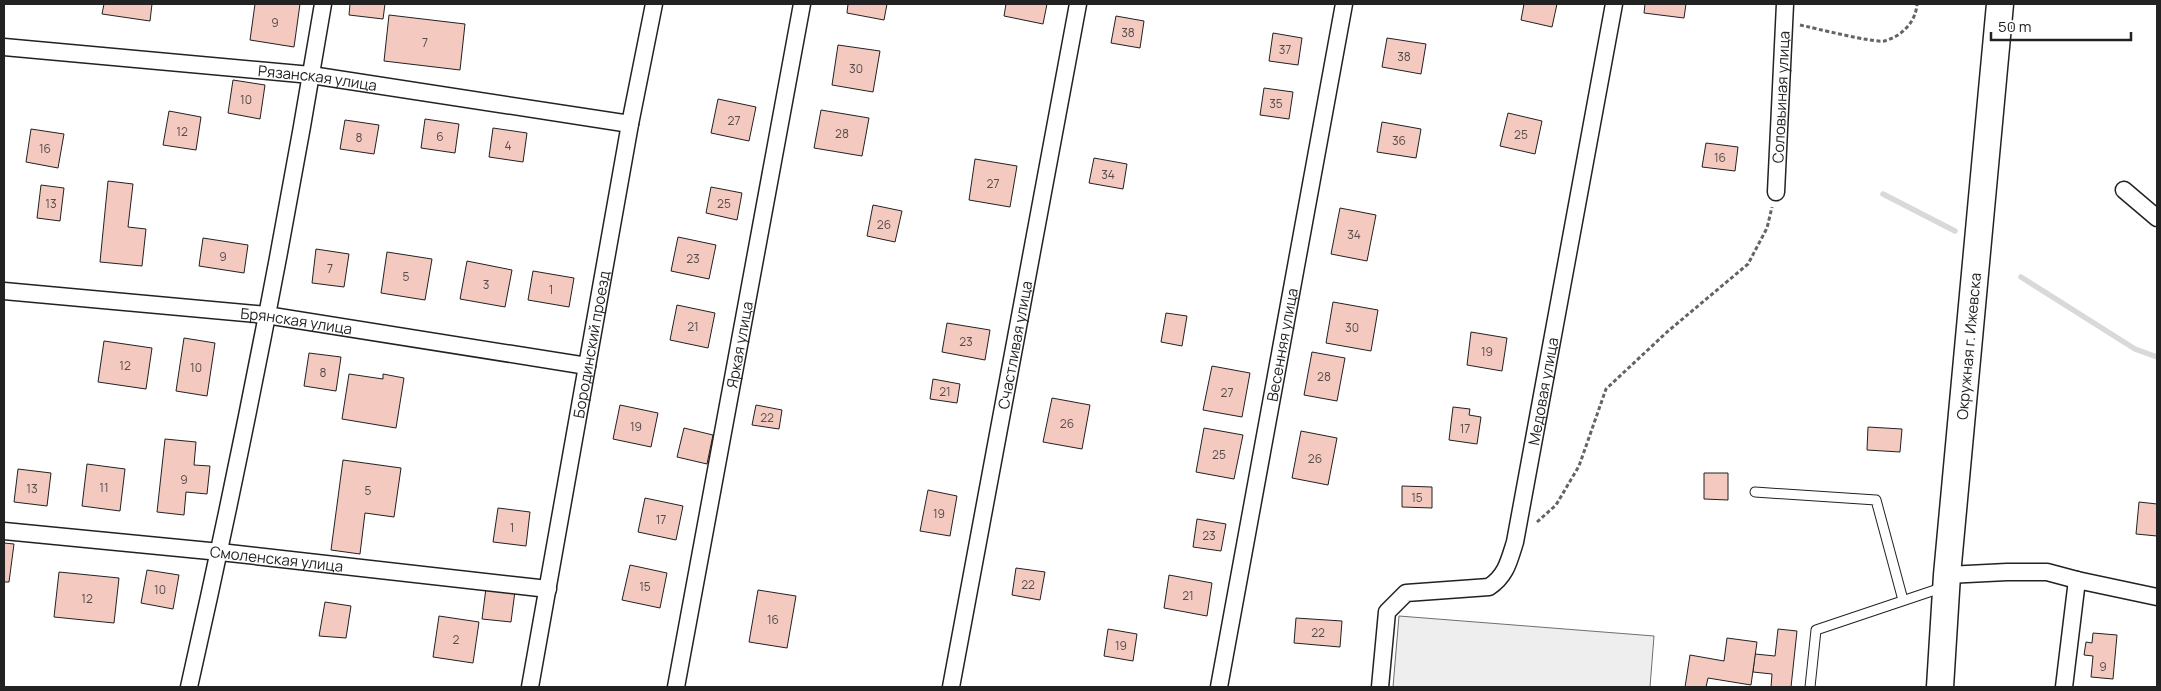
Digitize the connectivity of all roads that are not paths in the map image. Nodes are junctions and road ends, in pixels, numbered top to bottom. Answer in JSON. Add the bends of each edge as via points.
{"nodes":[{"id":1,"x":323,"y":4,"type":"edge"},
{"id":2,"x":654,"y":4,"type":"edge"},
{"id":3,"x":802,"y":4,"type":"edge"},
{"id":4,"x":1078,"y":4,"type":"edge"},
{"id":5,"x":1344,"y":4,"type":"edge"},
{"id":6,"x":1614,"y":4,"type":"edge"},
{"id":7,"x":1785,"y":4,"type":"edge"},
{"id":8,"x":2000,"y":4,"type":"edge"},
{"id":9,"x":4,"y":47,"type":"edge"},
{"id":10,"x":311,"y":76,"type":"junction"},
{"id":11,"x":630,"y":124,"type":"junction"},
{"id":12,"x":2124,"y":190,"type":"dead end"},
{"id":13,"x":1776,"y":192,"type":"road end"},
{"id":14,"x":2157,"y":218,"type":"edge"},
{"id":15,"x":4,"y":291,"type":"edge"},
{"id":16,"x":266,"y":315,"type":"junction"},
{"id":17,"x":587,"y":366,"type":"junction"},
{"id":18,"x":1755,"y":492,"type":"dead end"},
{"id":19,"x":4,"y":531,"type":"edge"},
{"id":20,"x":220,"y":552,"type":"junction"},
{"id":21,"x":1947,"y":580,"type":"junction"},
{"id":22,"x":2077,"y":580,"type":"junction"},
{"id":23,"x":548,"y":589,"type":"junction"},
{"id":24,"x":2157,"y":598,"type":"edge"},
{"id":25,"x":1903,"y":600,"type":"junction"},
{"id":26,"x":189,"y":687,"type":"edge"},
{"id":27,"x":530,"y":687,"type":"edge"},
{"id":28,"x":676,"y":687,"type":"edge"},
{"id":29,"x":951,"y":687,"type":"edge"},
{"id":30,"x":1219,"y":687,"type":"edge"},
{"id":31,"x":1380,"y":687,"type":"edge"},
{"id":32,"x":1810,"y":687,"type":"edge"},
{"id":33,"x":1940,"y":687,"type":"edge"},
{"id":34,"x":2064,"y":687,"type":"edge"}],
"edges":[{"from":1,"to":10,"type":"street"},
{"from":2,"to":11,"type":"street","name":"Бородинский проезд"},
{"from":3,"to":28,"type":"street","name":"Яркая улица"},
{"from":4,"to":29,"type":"street","name":"Счастливая улица"},
{"from":5,"to":30,"type":"street","name":"Весенняя улица"},
{"from":6,"to":31,"type":"street","name":"Медовая улица","via":[[1509,561],[1499,580],[1489,587],[1406,593],[1386,612]]},
{"from":7,"to":13,"type":"street","name":"Соловьиная улица"},
{"from":8,"to":21,"type":"main road","name":"Окружная г. Ижевска"},
{"from":9,"to":10,"type":"street","name":"Рязанская улица"},
{"from":10,"to":11,"type":"street","name":"Рязанская улица"},
{"from":10,"to":16,"type":"street"},
{"from":11,"to":17,"type":"street","name":"Бородинский проезд"},
{"from":12,"to":14,"type":"street"},
{"from":15,"to":16,"type":"street","name":"Брянская улица"},
{"from":16,"to":17,"type":"street","name":"Брянская улица"},
{"from":16,"to":20,"type":"street"},
{"from":17,"to":23,"type":"street","name":"Бородинский проезд"},
{"from":18,"to":25,"type":"lane","via":[[1876,500]]},
{"from":19,"to":20,"type":"street","name":"Смоленская улица"},
{"from":20,"to":23,"type":"street","name":"Смоленская улица"},
{"from":20,"to":26,"type":"street"},
{"from":21,"to":22,"type":"street","via":[[2007,572],[2048,572]]},
{"from":21,"to":25,"type":"lane"},
{"from":21,"to":33,"type":"main road","name":"Окружная г. Ижевска"},
{"from":22,"to":24,"type":"street"},
{"from":22,"to":34,"type":"street"},
{"from":23,"to":27,"type":"street","name":"Бородинский проезд"},
{"from":25,"to":32,"type":"lane","via":[[1816,630]]}]}
